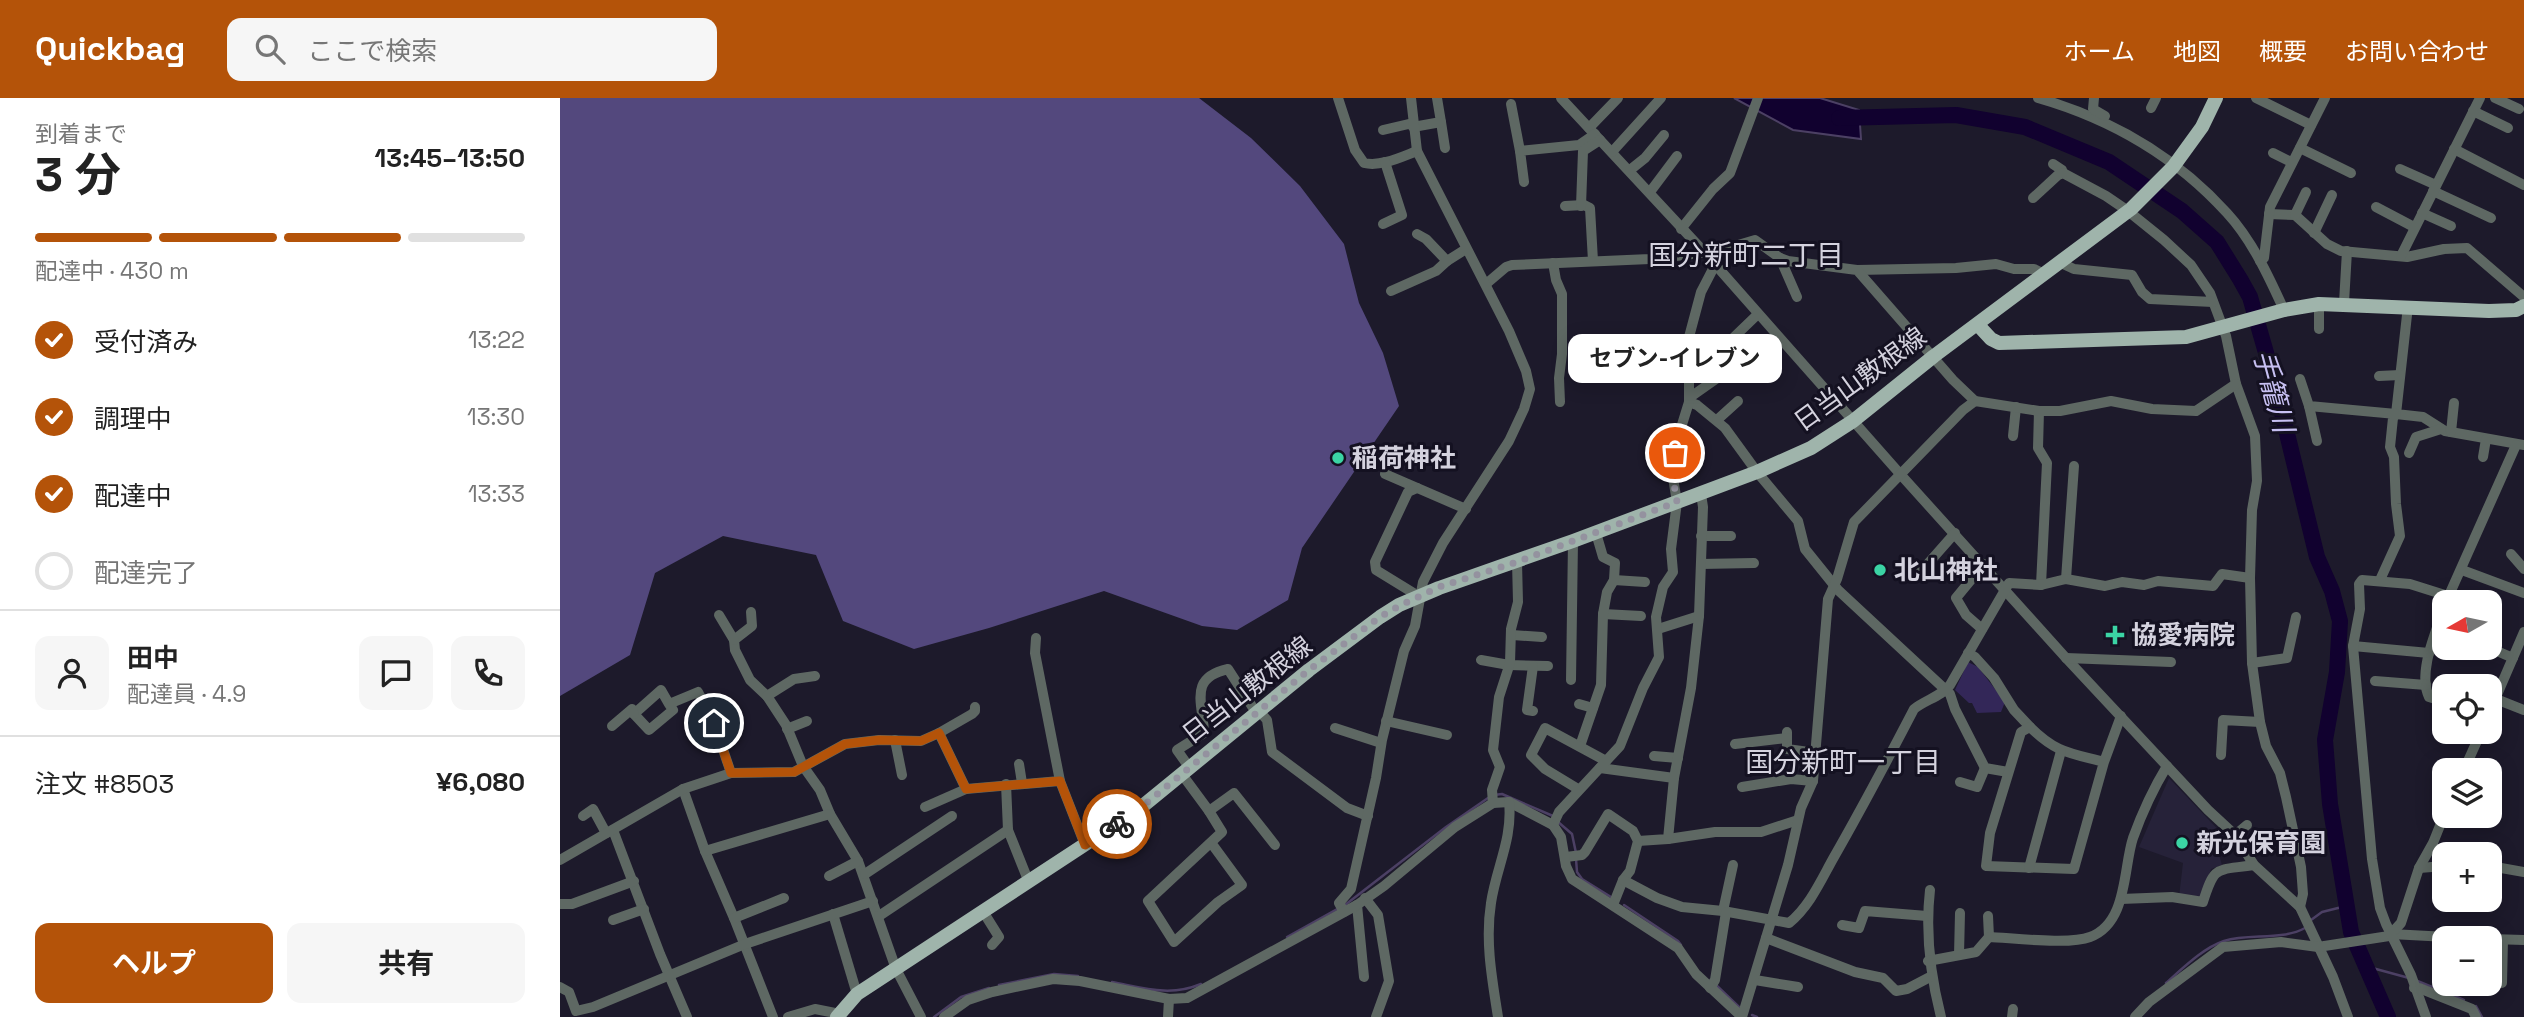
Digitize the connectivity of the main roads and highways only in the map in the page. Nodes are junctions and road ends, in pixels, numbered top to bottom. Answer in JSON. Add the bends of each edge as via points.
{"nodes":[{"id":1,"x":2216,"y":98,"type":"edge"},
{"id":2,"x":2524,"y":306,"type":"edge"},
{"id":3,"x":1978,"y":325,"type":"junction"},
{"id":4,"x":838,"y":1015,"type":"edge"}],
"edges":[{"from":1,"to":3,"type":"main road","name":"日当山敷根線","via":[[2202,127],[2174,165],[2129,210]]},
{"from":2,"to":3,"type":"main road","via":[[2489,311],[2319,304],[2171,338],[1999,343]]},
{"from":3,"to":4,"type":"main road","name":"日当山敷根線","via":[[1811,448],[1701,494],[1439,587],[1380,617],[1139,809],[858,994]]}]}
